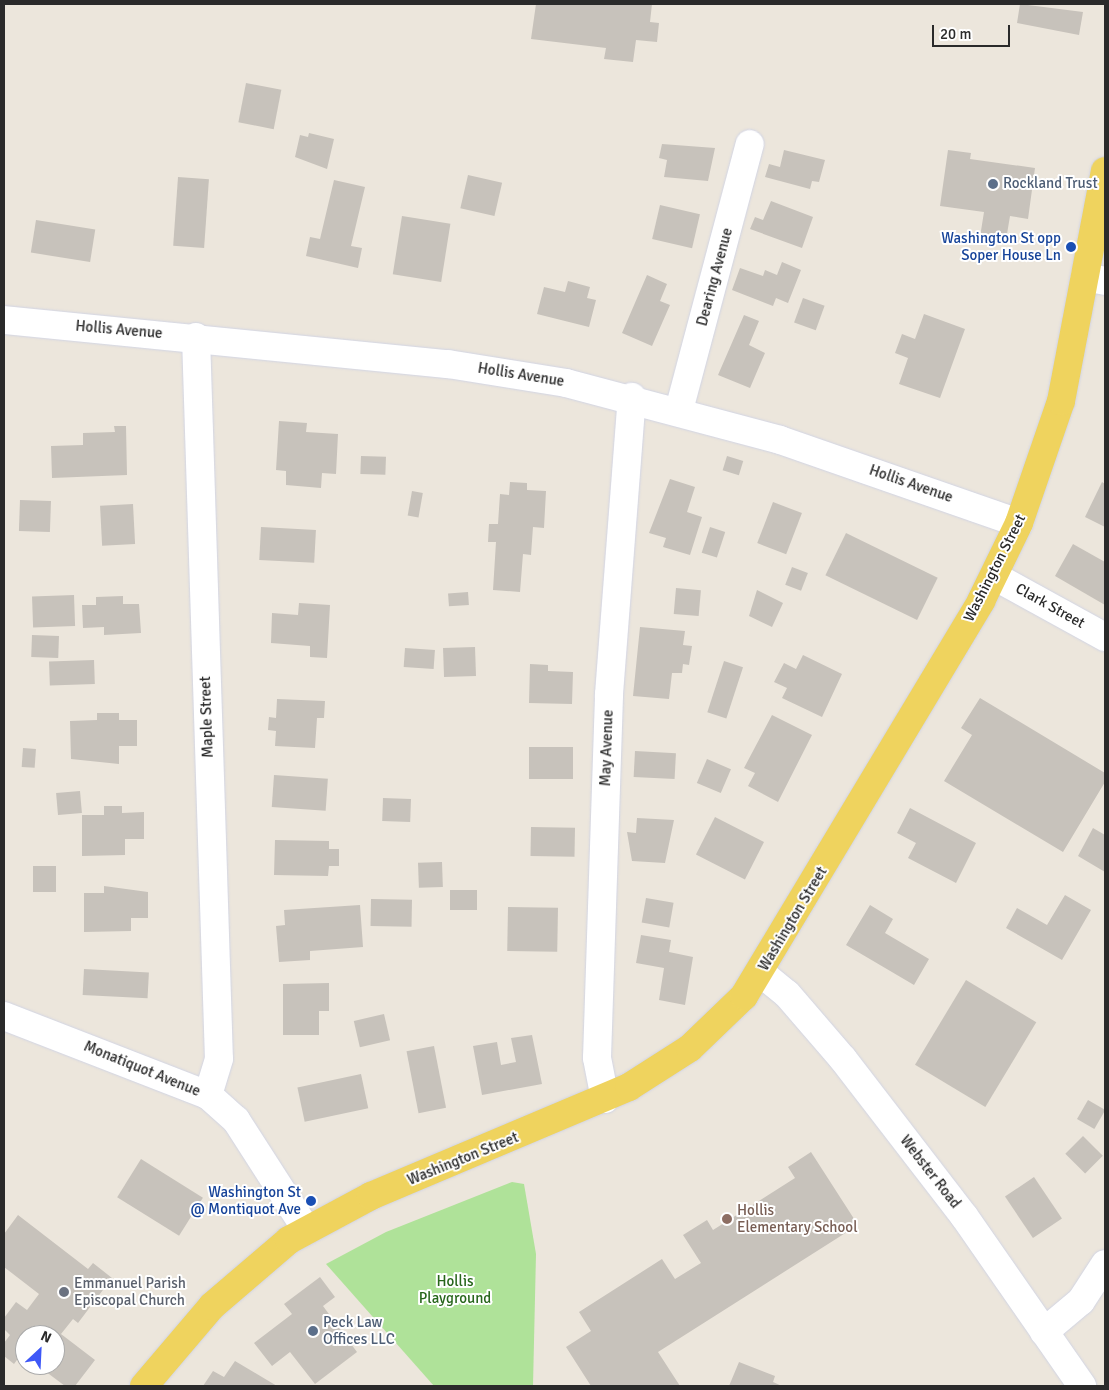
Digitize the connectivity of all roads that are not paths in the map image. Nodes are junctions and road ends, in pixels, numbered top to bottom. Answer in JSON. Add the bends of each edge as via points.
{"nodes":[{"id":1,"x":750,"y":144,"type":"dead end"},
{"id":2,"x":1105,"y":171,"type":"edge"},
{"id":3,"x":1095,"y":279,"type":"edge"},
{"id":4,"x":4,"y":320,"type":"edge"},
{"id":5,"x":196,"y":337,"type":"junction"},
{"id":6,"x":632,"y":397,"type":"junction"},
{"id":7,"x":679,"y":410,"type":"junction"},
{"id":8,"x":1019,"y":523,"type":"junction"},
{"id":9,"x":994,"y":576,"type":"junction"},
{"id":10,"x":1105,"y":637,"type":"edge"},
{"id":11,"x":761,"y":973,"type":"junction"},
{"id":12,"x":4,"y":1016,"type":"edge"},
{"id":13,"x":208,"y":1095,"type":"junction"},
{"id":14,"x":605,"y":1099,"type":"junction"},
{"id":15,"x":306,"y":1229,"type":"junction"},
{"id":16,"x":1105,"y":1264,"type":"edge"},
{"id":17,"x":1044,"y":1332,"type":"junction"},
{"id":18,"x":144,"y":1386,"type":"edge"},
{"id":19,"x":1082,"y":1386,"type":"edge"}],
"edges":[{"from":1,"to":7,"type":"street","name":"Dearing Avenue"},
{"from":2,"to":3,"type":"main road","name":"Washington Street"},
{"from":3,"to":8,"type":"main road","name":"Washington Street","via":[[1061,401]]},
{"from":4,"to":5,"type":"street","name":"Hollis Avenue"},
{"from":5,"to":6,"type":"street","name":"Hollis Avenue","via":[[507,372]]},
{"from":5,"to":13,"type":"street","name":"Maple Street","via":[[220,1059]]},
{"from":6,"to":7,"type":"street","name":"Hollis Avenue"},
{"from":6,"to":14,"type":"street","name":"May Avenue","via":[[608,713],[596,1058]]},
{"from":7,"to":8,"type":"street","name":"Hollis Avenue","via":[[808,449]]},
{"from":8,"to":9,"type":"main road","name":"Washington Street"},
{"from":9,"to":10,"type":"street","name":"Clark Street"},
{"from":9,"to":11,"type":"main road","name":"Washington Street"},
{"from":11,"to":14,"type":"main road","name":"Washington Street","via":[[735,1006],[690,1048]]},
{"from":11,"to":17,"type":"street","name":"Webster Road","via":[[787,994],[843,1059],[964,1216]]},
{"from":12,"to":13,"type":"street","name":"Monatiquot Avenue"},
{"from":13,"to":15,"type":"street","name":"Monatiquot Avenue","via":[[236,1120]]},
{"from":14,"to":15,"type":"main road","name":"Washington Street","via":[[371,1196]]},
{"from":15,"to":18,"type":"main road","name":"Washington Street","via":[[231,1287]]},
{"from":16,"to":17,"type":"street","via":[[1081,1301]]},
{"from":17,"to":19,"type":"street","name":"Webster Road"}]}
